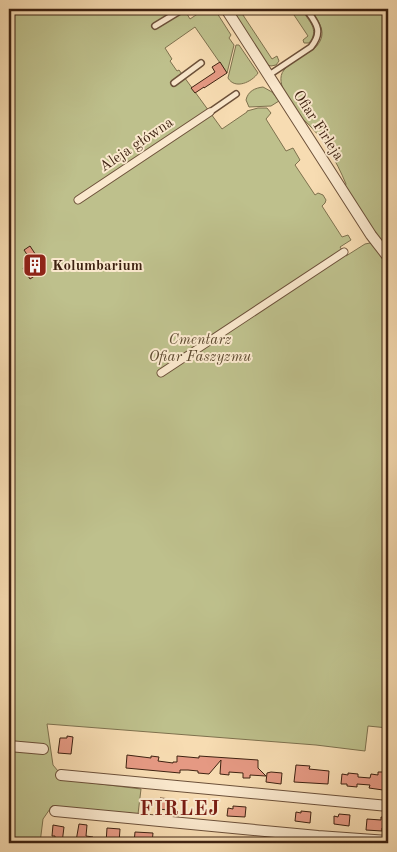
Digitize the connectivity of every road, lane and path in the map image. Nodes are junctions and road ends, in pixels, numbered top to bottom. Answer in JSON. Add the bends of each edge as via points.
{"nodes":[{"id":1,"x":183,"y":9,"type":"edge"},
{"id":2,"x":226,"y":9,"type":"edge"},
{"id":3,"x":306,"y":9,"type":"edge"},
{"id":4,"x":155,"y":26,"type":"dead end"},
{"id":5,"x":201,"y":63,"type":"dead end"},
{"id":6,"x":269,"y":75,"type":"junction"},
{"id":7,"x":174,"y":83,"type":"dead end"},
{"id":8,"x":236,"y":94,"type":"dead end"},
{"id":9,"x":210,"y":112,"type":"joint"},
{"id":10,"x":78,"y":200,"type":"dead end"},
{"id":11,"x":344,"y":252,"type":"dead end"},
{"id":12,"x":388,"y":257,"type":"edge"},
{"id":13,"x":161,"y":373,"type":"dead end"},
{"id":14,"x":9,"y":746,"type":"edge"},
{"id":15,"x":44,"y":748,"type":"dead end"},
{"id":16,"x":61,"y":775,"type":"dead end"},
{"id":17,"x":388,"y":806,"type":"edge"},
{"id":18,"x":55,"y":811,"type":"dead end"},
{"id":19,"x":388,"y":841,"type":"edge"}],
"edges":[{"from":1,"to":4,"type":"lane"},
{"from":2,"to":6,"type":"street","name":"Ofiar Firleja"},
{"from":3,"to":6,"type":"lane","via":[[318,28],[314,43]]},
{"from":5,"to":7,"type":"lane"},
{"from":6,"to":12,"type":"street","name":"Ofiar Firleja"},
{"from":8,"to":9,"type":"lane"},
{"from":9,"to":10,"type":"street","name":"Aleja główna"},
{"from":11,"to":13,"type":"street"},
{"from":14,"to":15,"type":"street"},
{"from":16,"to":17,"type":"street"},
{"from":18,"to":19,"type":"street"}]}
